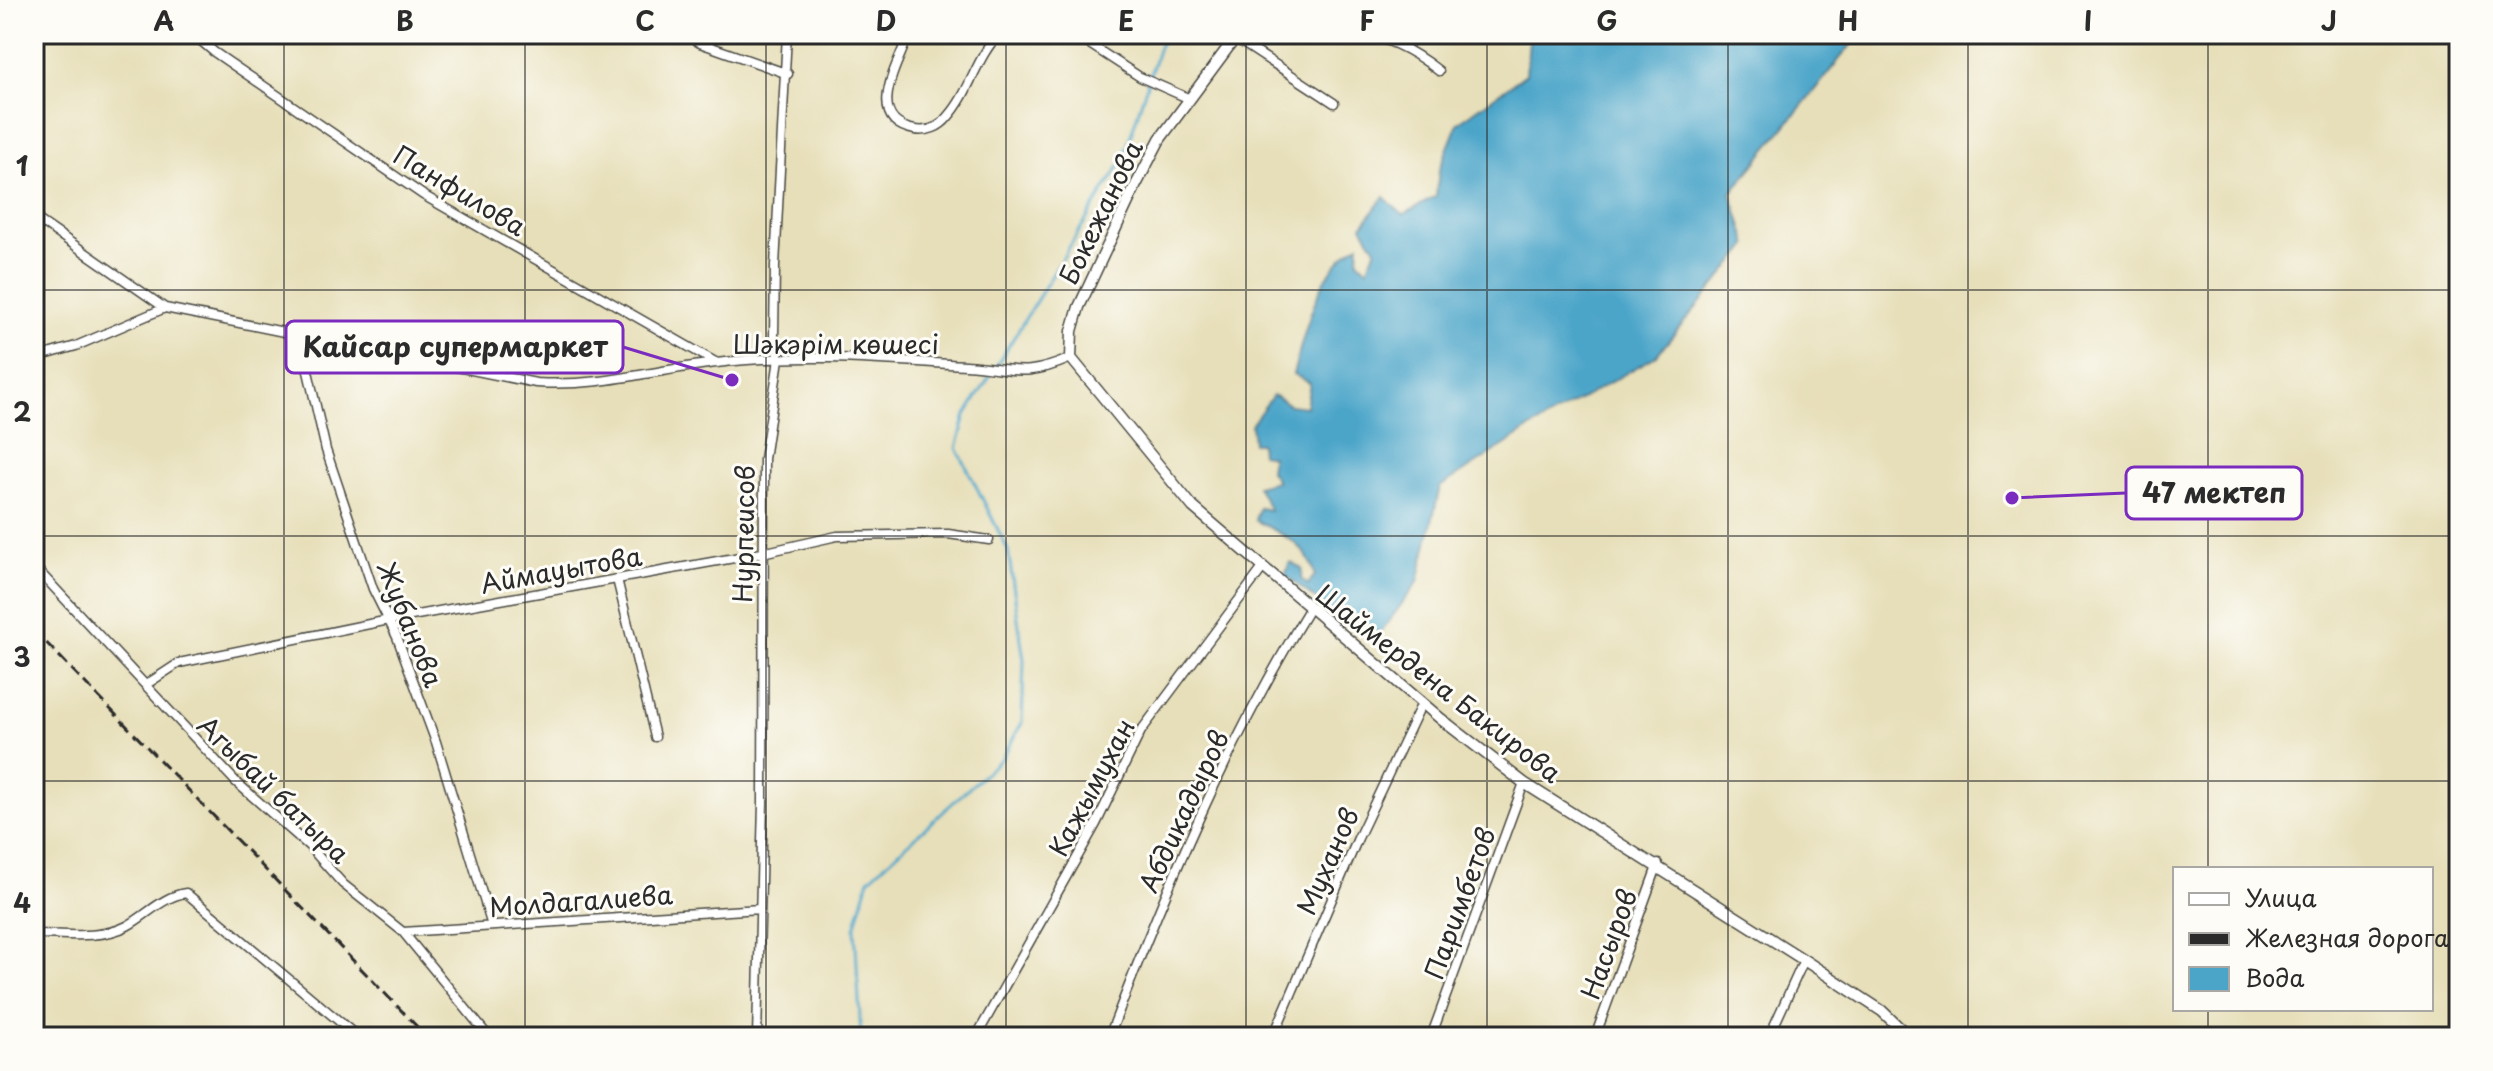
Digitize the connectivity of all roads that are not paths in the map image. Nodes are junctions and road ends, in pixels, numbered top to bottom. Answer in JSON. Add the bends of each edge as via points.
{"nodes":[{"id":1,"x":193,"y":34,"type":"edge"},
{"id":2,"x":686,"y":34,"type":"edge"},
{"id":3,"x":787,"y":34,"type":"edge"},
{"id":4,"x":909,"y":34,"type":"edge"},
{"id":5,"x":999,"y":34,"type":"edge"},
{"id":6,"x":1074,"y":34,"type":"edge"},
{"id":7,"x":1324,"y":34,"type":"edge"},
{"id":8,"x":1346,"y":34,"type":"edge"},
{"id":9,"x":1357,"y":34,"type":"edge"},
{"id":10,"x":1236,"y":36,"type":"edge"},
{"id":11,"x":1439,"y":71,"type":"dead end"},
{"id":12,"x":788,"y":74,"type":"junction"},
{"id":13,"x":1190,"y":99,"type":"junction"},
{"id":14,"x":1334,"y":103,"type":"dead end"},
{"id":15,"x":34,"y":217,"type":"edge"},
{"id":16,"x":165,"y":308,"type":"junction"},
{"id":17,"x":300,"y":336,"type":"junction"},
{"id":18,"x":34,"y":358,"type":"edge"},
{"id":19,"x":1071,"y":358,"type":"junction"},
{"id":20,"x":779,"y":359,"type":"junction"},
{"id":21,"x":717,"y":363,"type":"junction"},
{"id":22,"x":989,"y":540,"type":"dead end"},
{"id":23,"x":762,"y":553,"type":"junction"},
{"id":24,"x":34,"y":566,"type":"edge"},
{"id":25,"x":1262,"y":569,"type":"junction"},
{"id":26,"x":617,"y":579,"type":"junction"},
{"id":27,"x":1309,"y":609,"type":"junction"},
{"id":28,"x":389,"y":620,"type":"junction"},
{"id":29,"x":147,"y":684,"type":"junction"},
{"id":30,"x":1422,"y":703,"type":"junction"},
{"id":31,"x":655,"y":737,"type":"dead end"},
{"id":32,"x":1524,"y":783,"type":"junction"},
{"id":33,"x":1658,"y":864,"type":"junction"},
{"id":34,"x":760,"y":909,"type":"junction"},
{"id":35,"x":492,"y":926,"type":"junction"},
{"id":36,"x":403,"y":932,"type":"junction"},
{"id":37,"x":34,"y":934,"type":"edge"},
{"id":38,"x":1804,"y":960,"type":"junction"},
{"id":39,"x":358,"y":1037,"type":"edge"},
{"id":40,"x":489,"y":1037,"type":"edge"},
{"id":41,"x":757,"y":1037,"type":"edge"},
{"id":42,"x":976,"y":1037,"type":"edge"},
{"id":43,"x":1109,"y":1037,"type":"edge"},
{"id":44,"x":1273,"y":1037,"type":"edge"},
{"id":45,"x":1431,"y":1037,"type":"edge"},
{"id":46,"x":1595,"y":1037,"type":"edge"},
{"id":47,"x":1769,"y":1037,"type":"edge"},
{"id":48,"x":1909,"y":1037,"type":"edge"}],
"edges":[{"from":1,"to":21,"type":"street","name":"Панфилова","via":[[423,195]]},
{"from":2,"to":12,"type":"street"},
{"from":3,"to":12,"type":"street","name":"Нурпеисов"},
{"from":4,"to":5,"type":"street","via":[[885,94],[886,108],[896,123],[920,131],[946,120]]},
{"from":6,"to":13,"type":"street","via":[[1140,77]]},
{"from":7,"to":8,"type":"street"},
{"from":9,"to":11,"type":"street","via":[[1416,53]]},
{"from":10,"to":13,"type":"street","name":"Бокежанова"},
{"from":10,"to":14,"type":"street","name":"Бокежанова"},
{"from":12,"to":20,"type":"street","name":"Нурпеисов","via":[[775,266],[774,336]]},
{"from":13,"to":19,"type":"street","name":"Бокежанова","via":[[1160,139],[1084,296],[1072,331]]},
{"from":15,"to":16,"type":"street","name":"Шәкәрім көшесі"},
{"from":16,"to":17,"type":"street","name":"Шәкәрім көшесі"},
{"from":16,"to":18,"type":"street"},
{"from":17,"to":21,"type":"street","name":"Шәкәрім көшесі","via":[[536,383],[579,385]]},
{"from":17,"to":28,"type":"street","name":"Жубанова","via":[[326,450],[373,589]]},
{"from":19,"to":20,"type":"street","name":"Шәкәрім көшесі","via":[[1041,371]]},
{"from":19,"to":25,"type":"street","name":"Шаймердена Бакирова","via":[[1193,507]]},
{"from":20,"to":21,"type":"street","name":"Шәкәрім көшесі"},
{"from":20,"to":23,"type":"street","name":"Нурпеисов","via":[[764,459]]},
{"from":22,"to":23,"type":"street","name":"Аймауытова","via":[[948,534],[837,536]]},
{"from":23,"to":26,"type":"street","name":"Аймауытова"},
{"from":23,"to":34,"type":"street","name":"Нурпеисов"},
{"from":24,"to":29,"type":"street","name":"Агыбай батыра"},
{"from":25,"to":27,"type":"street","name":"Шаймердена Бакирова"},
{"from":25,"to":42,"type":"street","name":"Кажымухан","via":[[1141,731],[1096,824]]},
{"from":26,"to":28,"type":"street","name":"Аймауытова"},
{"from":26,"to":31,"type":"street"},
{"from":27,"to":30,"type":"street","name":"Шаймердена Бакирова"},
{"from":27,"to":43,"type":"street","name":"Абдикадыров","via":[[1218,777]]},
{"from":28,"to":29,"type":"street","name":"Аймауытова","via":[[179,663]]},
{"from":28,"to":35,"type":"street","name":"Жубанова","via":[[436,742]]},
{"from":29,"to":36,"type":"street","name":"Агыбай батыра","via":[[187,734],[236,782],[309,846],[343,884]]},
{"from":30,"to":32,"type":"street","name":"Шаймердена Бакирова"},
{"from":30,"to":44,"type":"street","name":"Муханов"},
{"from":32,"to":33,"type":"street","name":"Шаймердена Бакирова"},
{"from":32,"to":45,"type":"street","name":"Паримбетов"},
{"from":33,"to":38,"type":"street","name":"Шаймердена Бакирова"},
{"from":33,"to":46,"type":"street","name":"Насыров"},
{"from":34,"to":35,"type":"street","name":"Молдагалиева"},
{"from":34,"to":41,"type":"street","name":"Нурпеисов"},
{"from":35,"to":36,"type":"street","name":"Молдагалиева"},
{"from":36,"to":40,"type":"street","name":"Агыбай батыра"},
{"from":37,"to":39,"type":"street","via":[[97,934],[124,928],[186,893]]},
{"from":38,"to":47,"type":"street"},
{"from":38,"to":48,"type":"street","name":"Шаймердена Бакирова","via":[[1882,1011]]}]}
